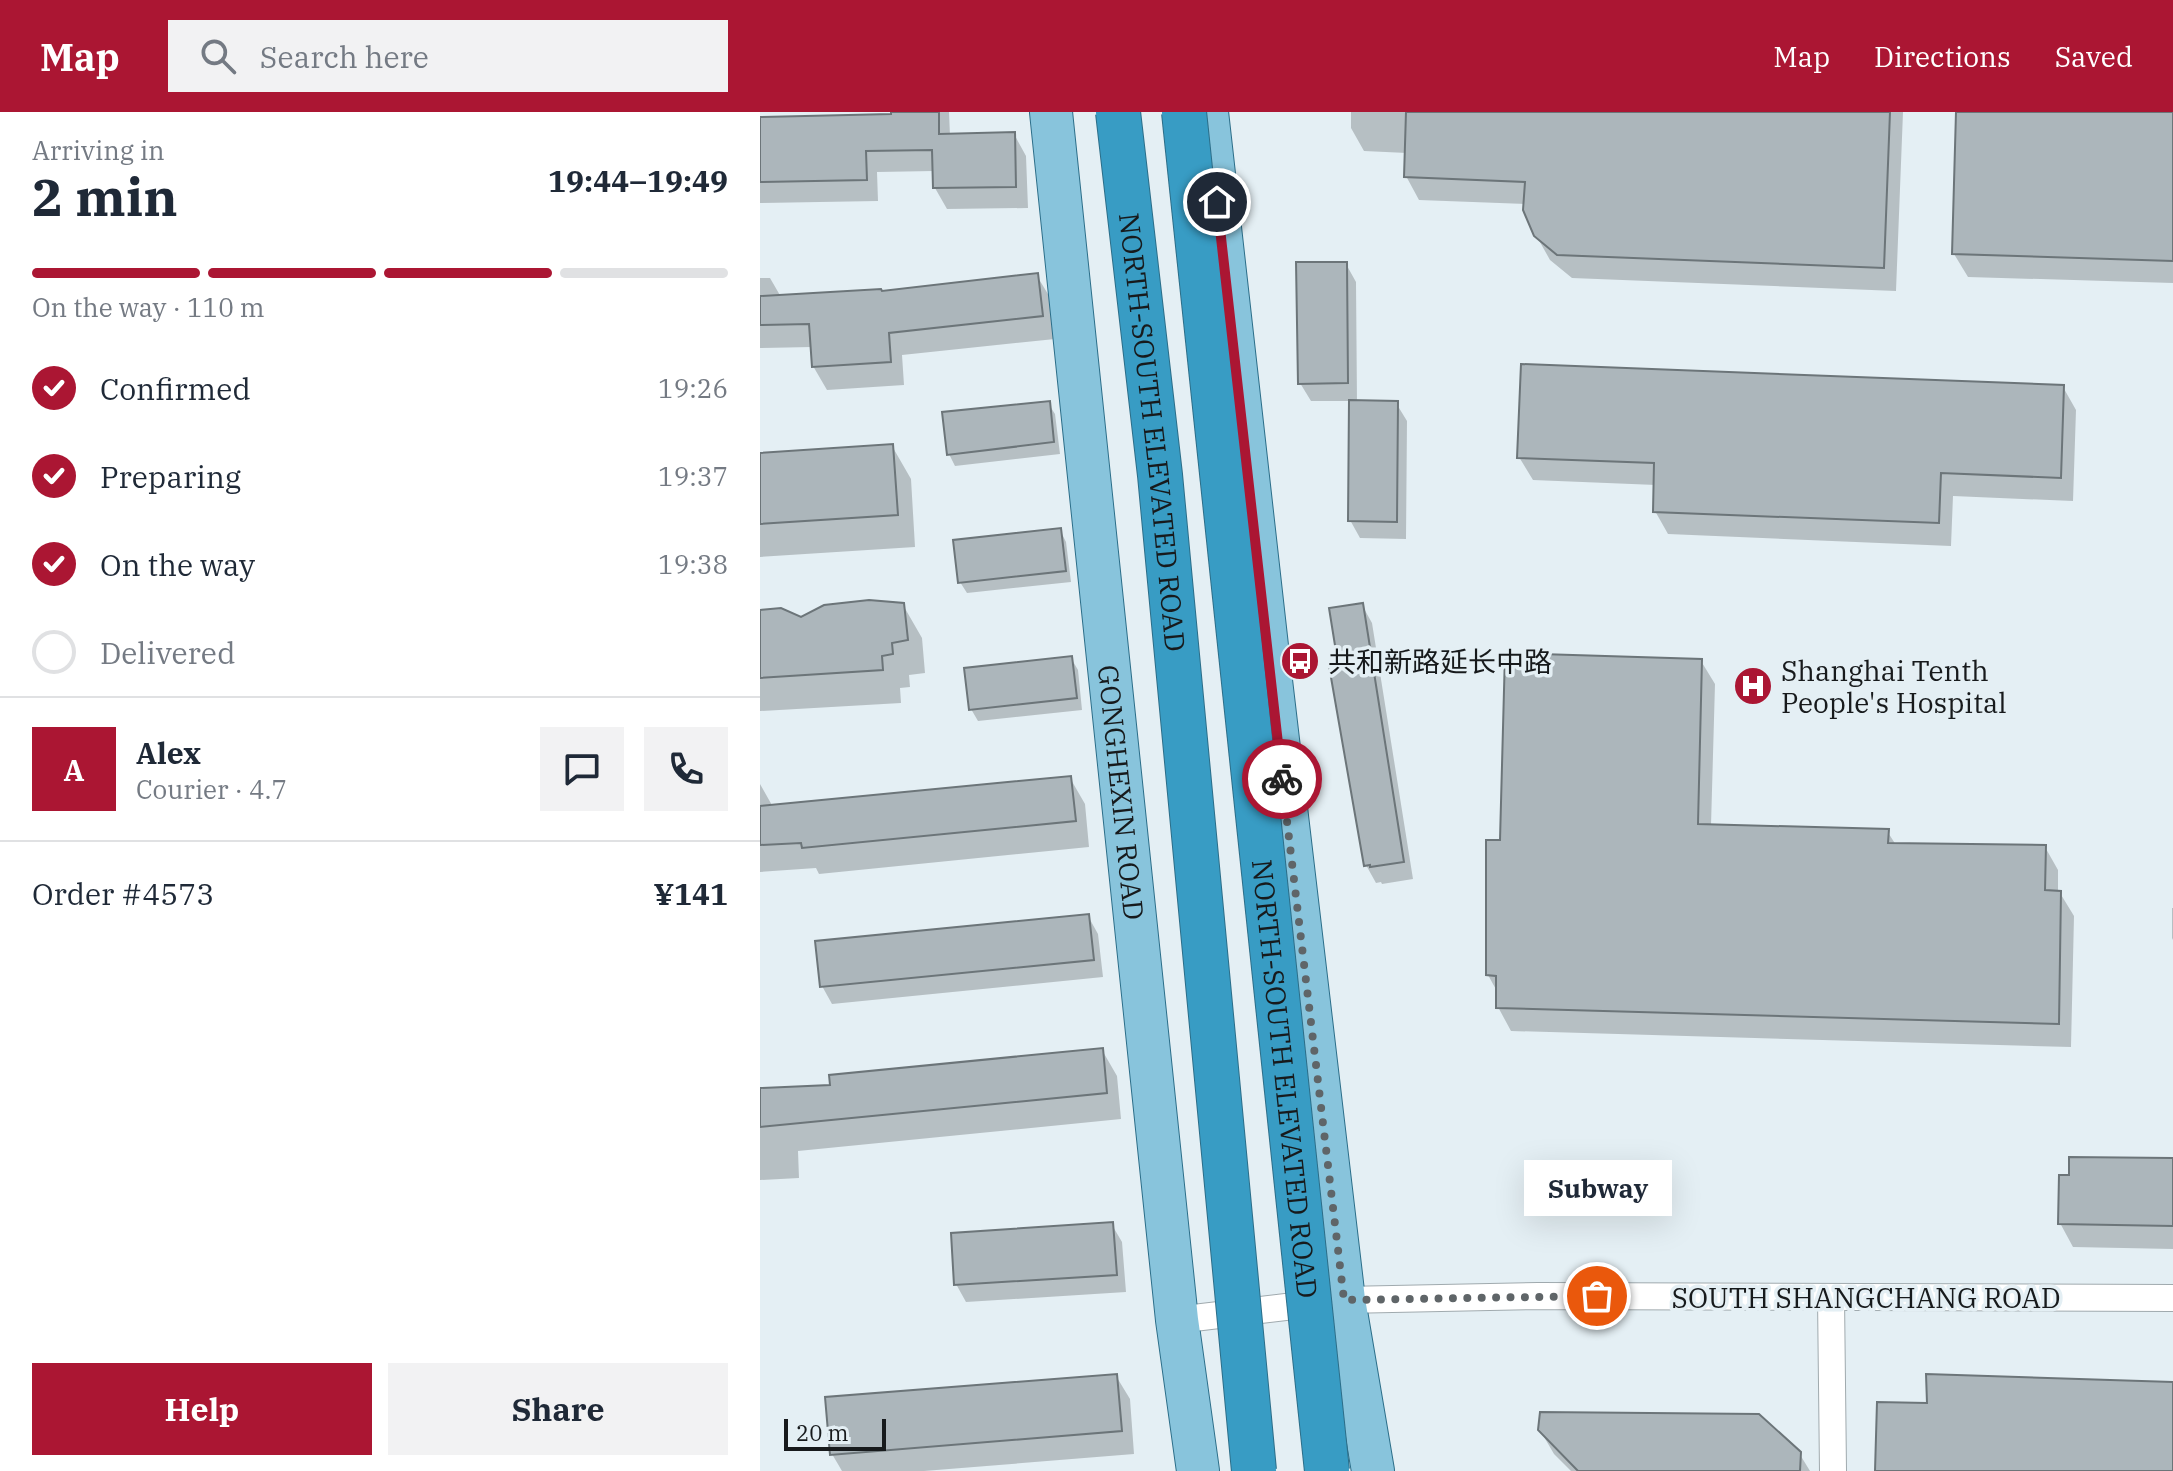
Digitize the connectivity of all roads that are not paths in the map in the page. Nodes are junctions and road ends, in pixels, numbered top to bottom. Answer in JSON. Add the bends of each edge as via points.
{"nodes":[{"id":1,"x":1051,"y":112,"type":"edge"},
{"id":2,"x":1118,"y":112,"type":"edge"},
{"id":3,"x":1184,"y":112,"type":"edge"},
{"id":4,"x":1207,"y":112,"type":"edge"},
{"id":5,"x":1831,"y":1297,"type":"junction"},
{"id":6,"x":2173,"y":1298,"type":"edge"},
{"id":7,"x":1344,"y":1300,"type":"junction"},
{"id":8,"x":1177,"y":1320,"type":"junction"},
{"id":9,"x":1198,"y":1471,"type":"edge"},
{"id":10,"x":1254,"y":1471,"type":"edge"},
{"id":11,"x":1327,"y":1471,"type":"edge"},
{"id":12,"x":1373,"y":1471,"type":"edge"},
{"id":13,"x":1833,"y":1471,"type":"edge"}],
"edges":[{"from":1,"to":8,"type":"main road","name":"GONGHEXIN ROAD"},
{"from":2,"to":10,"type":"highway","name":"NORTH-SOUTH ELEVATED ROAD","bridge":true,"via":[[1160,475]]},
{"from":3,"to":11,"type":"highway","name":"NORTH-SOUTH ELEVATED ROAD","bridge":true},
{"from":4,"to":7,"type":"main road"},
{"from":5,"to":6,"type":"street","name":"SOUTH SHANGCHANG ROAD"},
{"from":5,"to":7,"type":"street","name":"SOUTH SHANGCHANG ROAD"},
{"from":5,"to":13,"type":"street"},
{"from":7,"to":8,"type":"street","name":"SOUTH SHANGCHANG ROAD"},
{"from":7,"to":12,"type":"main road"},
{"from":8,"to":9,"type":"main road","name":"GONGHEXIN ROAD"}]}
